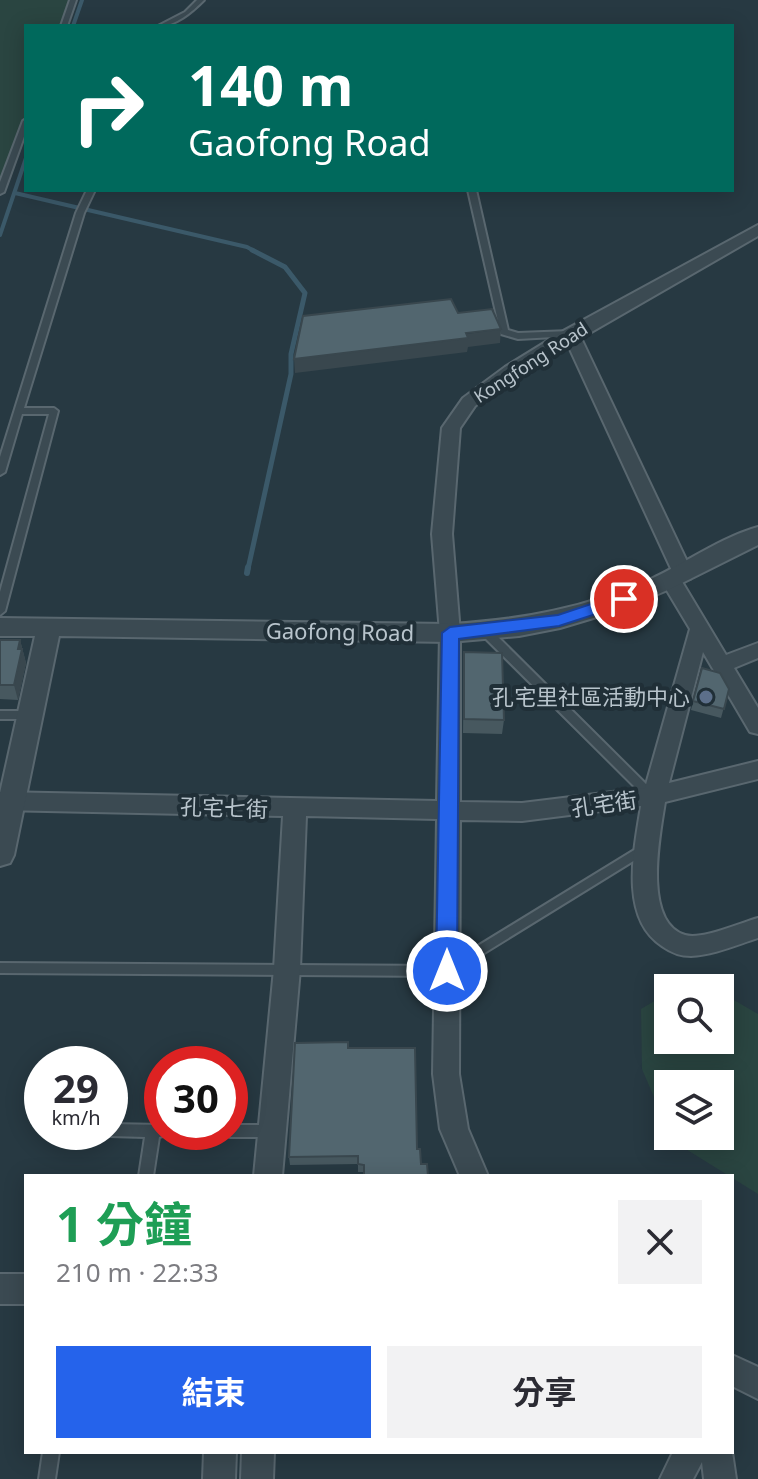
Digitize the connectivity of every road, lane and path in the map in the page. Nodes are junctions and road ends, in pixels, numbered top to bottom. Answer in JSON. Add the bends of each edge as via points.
{"nodes":[{"id":1,"x":73,"y":0,"type":"edge"},
{"id":2,"x":201,"y":0,"type":"edge"},
{"id":3,"x":65,"y":24,"type":"edge"},
{"id":4,"x":165,"y":24,"type":"edge"},
{"id":5,"x":24,"y":126,"type":"edge"},
{"id":6,"x":0,"y":192,"type":"edge"},
{"id":7,"x":90,"y":192,"type":"edge"},
{"id":8,"x":472,"y":192,"type":"edge"},
{"id":9,"x":758,"y":230,"type":"edge"},
{"id":10,"x":571,"y":334,"type":"junction"},
{"id":11,"x":19,"y":411,"type":"junction"},
{"id":12,"x":0,"y":472,"type":"edge"},
{"id":13,"x":758,"y":535,"type":"edge"},
{"id":14,"x":677,"y":576,"type":"junction"},
{"id":15,"x":0,"y":611,"type":"edge"},
{"id":16,"x":0,"y":627,"type":"edge"},
{"id":17,"x":49,"y":628,"type":"junction"},
{"id":18,"x":700,"y":629,"type":"junction"},
{"id":19,"x":485,"y":631,"type":"junction"},
{"id":20,"x":450,"y":633,"type":"junction"},
{"id":21,"x":758,"y":650,"type":"edge"},
{"id":22,"x":722,"y":665,"type":"junction"},
{"id":23,"x":0,"y":715,"type":"edge"},
{"id":24,"x":31,"y":715,"type":"junction"},
{"id":25,"x":758,"y":726,"type":"edge"},
{"id":26,"x":758,"y":770,"type":"edge"},
{"id":27,"x":652,"y":797,"type":"junction"},
{"id":28,"x":6,"y":801,"type":"edge"},
{"id":29,"x":295,"y":810,"type":"junction"},
{"id":30,"x":447,"y":811,"type":"junction"},
{"id":31,"x":645,"y":848,"type":"junction"},
{"id":32,"x":0,"y":855,"type":"edge"},
{"id":33,"x":758,"y":928,"type":"edge"},
{"id":34,"x":0,"y":968,"type":"edge"},
{"id":35,"x":287,"y":969,"type":"junction"},
{"id":36,"x":447,"y":971,"type":"junction"},
{"id":37,"x":248,"y":1131,"type":"edge"},
{"id":38,"x":273,"y":1131,"type":"junction"},
{"id":39,"x":153,"y":1150,"type":"edge"},
{"id":40,"x":147,"y":1174,"type":"edge"},
{"id":41,"x":268,"y":1174,"type":"edge"},
{"id":42,"x":473,"y":1174,"type":"edge"},
{"id":43,"x":0,"y":1289,"type":"edge"},
{"id":44,"x":24,"y":1289,"type":"edge"},
{"id":45,"x":51,"y":1454,"type":"edge"},
{"id":46,"x":220,"y":1454,"type":"edge"},
{"id":47,"x":258,"y":1454,"type":"edge"},
{"id":48,"x":689,"y":1454,"type":"edge"},
{"id":49,"x":716,"y":1454,"type":"edge"},
{"id":50,"x":47,"y":1479,"type":"edge"},
{"id":51,"x":219,"y":1479,"type":"edge"},
{"id":52,"x":257,"y":1479,"type":"edge"},
{"id":53,"x":676,"y":1479,"type":"edge"},
{"id":54,"x":720,"y":1479,"type":"edge"}],
"edges":[{"from":1,"to":3,"type":"lane"},
{"from":2,"to":4,"type":"lane"},
{"from":5,"to":6,"type":"lane"},
{"from":7,"to":11,"type":"lane"},
{"from":8,"to":10,"type":"lane","via":[[504,332]]},
{"from":9,"to":10,"type":"street","name":"Kongfong Road"},
{"from":10,"to":14,"type":"street"},
{"from":10,"to":20,"type":"street","name":"Kongfong Road","via":[[480,393],[451,428],[442,534]]},
{"from":11,"to":12,"type":"lane"},
{"from":11,"to":15,"type":"lane","via":[[54,411]]},
{"from":13,"to":14,"type":"street","name":"Gaofong Road"},
{"from":14,"to":18,"type":"street"},
{"from":14,"to":19,"type":"street","name":"Gaofong Road","via":[[602,608]]},
{"from":16,"to":17,"type":"street","name":"Gaofong Road"},
{"from":17,"to":20,"type":"street","name":"Gaofong Road"},
{"from":17,"to":24,"type":"street"},
{"from":18,"to":22,"type":"street"},
{"from":18,"to":27,"type":"street"},
{"from":19,"to":20,"type":"street","name":"Gaofong Road"},
{"from":19,"to":27,"type":"lane"},
{"from":20,"to":30,"type":"street","name":"Kongfong Road"},
{"from":21,"to":22,"type":"street"},
{"from":22,"to":25,"type":"street"},
{"from":23,"to":24,"type":"lane"},
{"from":24,"to":28,"type":"street"},
{"from":26,"to":27,"type":"street","name":"孔宅街"},
{"from":27,"to":30,"type":"street","name":"孔宅街","via":[[591,808]]},
{"from":27,"to":31,"type":"street"},
{"from":28,"to":29,"type":"street","name":"孔宅七街"},
{"from":28,"to":32,"type":"street"},
{"from":29,"to":30,"type":"street","name":"孔宅七街"},
{"from":29,"to":35,"type":"street"},
{"from":30,"to":36,"type":"street","name":"Kongfong Road"},
{"from":31,"to":33,"type":"street","via":[[651,925],[661,937],[694,945]]},
{"from":31,"to":36,"type":"lane"},
{"from":34,"to":35,"type":"lane"},
{"from":35,"to":36,"type":"lane"},
{"from":35,"to":38,"type":"street"},
{"from":36,"to":42,"type":"street","name":"Kongfong Road","via":[[446,1074],[454,1129]]},
{"from":37,"to":38,"type":"lane"},
{"from":38,"to":41,"type":"street"},
{"from":39,"to":40,"type":"lane"},
{"from":43,"to":44,"type":"street"},
{"from":45,"to":50,"type":"lane"},
{"from":46,"to":51,"type":"street"},
{"from":47,"to":52,"type":"street"},
{"from":48,"to":53,"type":"street"},
{"from":49,"to":54,"type":"street"}]}
